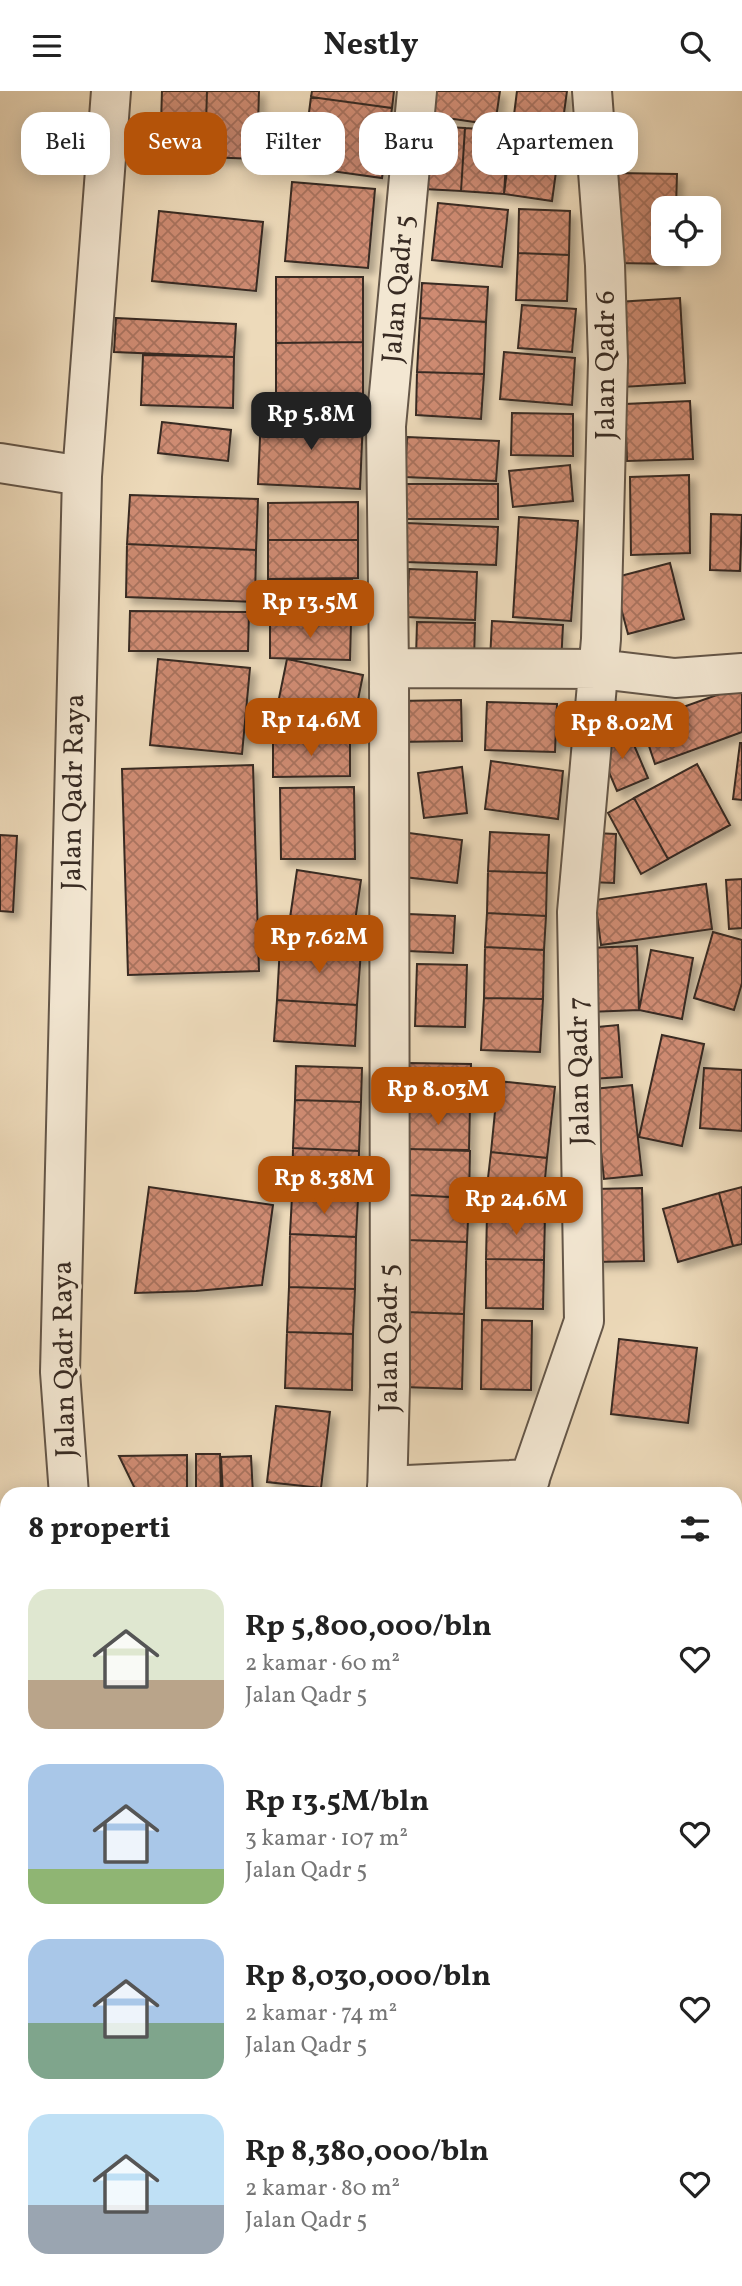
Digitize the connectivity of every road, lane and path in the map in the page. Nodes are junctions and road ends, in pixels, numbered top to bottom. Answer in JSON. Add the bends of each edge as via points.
{"nodes":[{"id":1,"x":111,"y":91,"type":"edge"},
{"id":2,"x":417,"y":91,"type":"edge"},
{"id":3,"x":593,"y":91,"type":"edge"},
{"id":4,"x":0,"y":463,"type":"edge"},
{"id":5,"x":82,"y":477,"type":"junction"},
{"id":6,"x":601,"y":654,"type":"junction"},
{"id":7,"x":389,"y":668,"type":"junction"},
{"id":8,"x":742,"y":673,"type":"edge"},
{"id":9,"x":68,"y":1487,"type":"edge"},
{"id":10,"x":387,"y":1487,"type":"edge"},
{"id":11,"x":527,"y":1487,"type":"edge"}],
"edges":[{"from":1,"to":5,"type":"street","name":"Jalan Qadr Raya"},
{"from":2,"to":7,"type":"street","name":"Jalan Qadr 5","via":[[386,426]]},
{"from":3,"to":6,"type":"street","name":"Jalan Qadr 6","via":[[607,314]]},
{"from":4,"to":5,"type":"street"},
{"from":5,"to":9,"type":"street","name":"Jalan Qadr Raya","via":[[60,1372]]},
{"from":6,"to":7,"type":"street"},
{"from":6,"to":8,"type":"street","via":[[675,678]]},
{"from":6,"to":11,"type":"street","name":"Jalan Qadr 7","via":[[577,912],[584,1321]]},
{"from":7,"to":10,"type":"street","name":"Jalan Qadr 5"}]}
